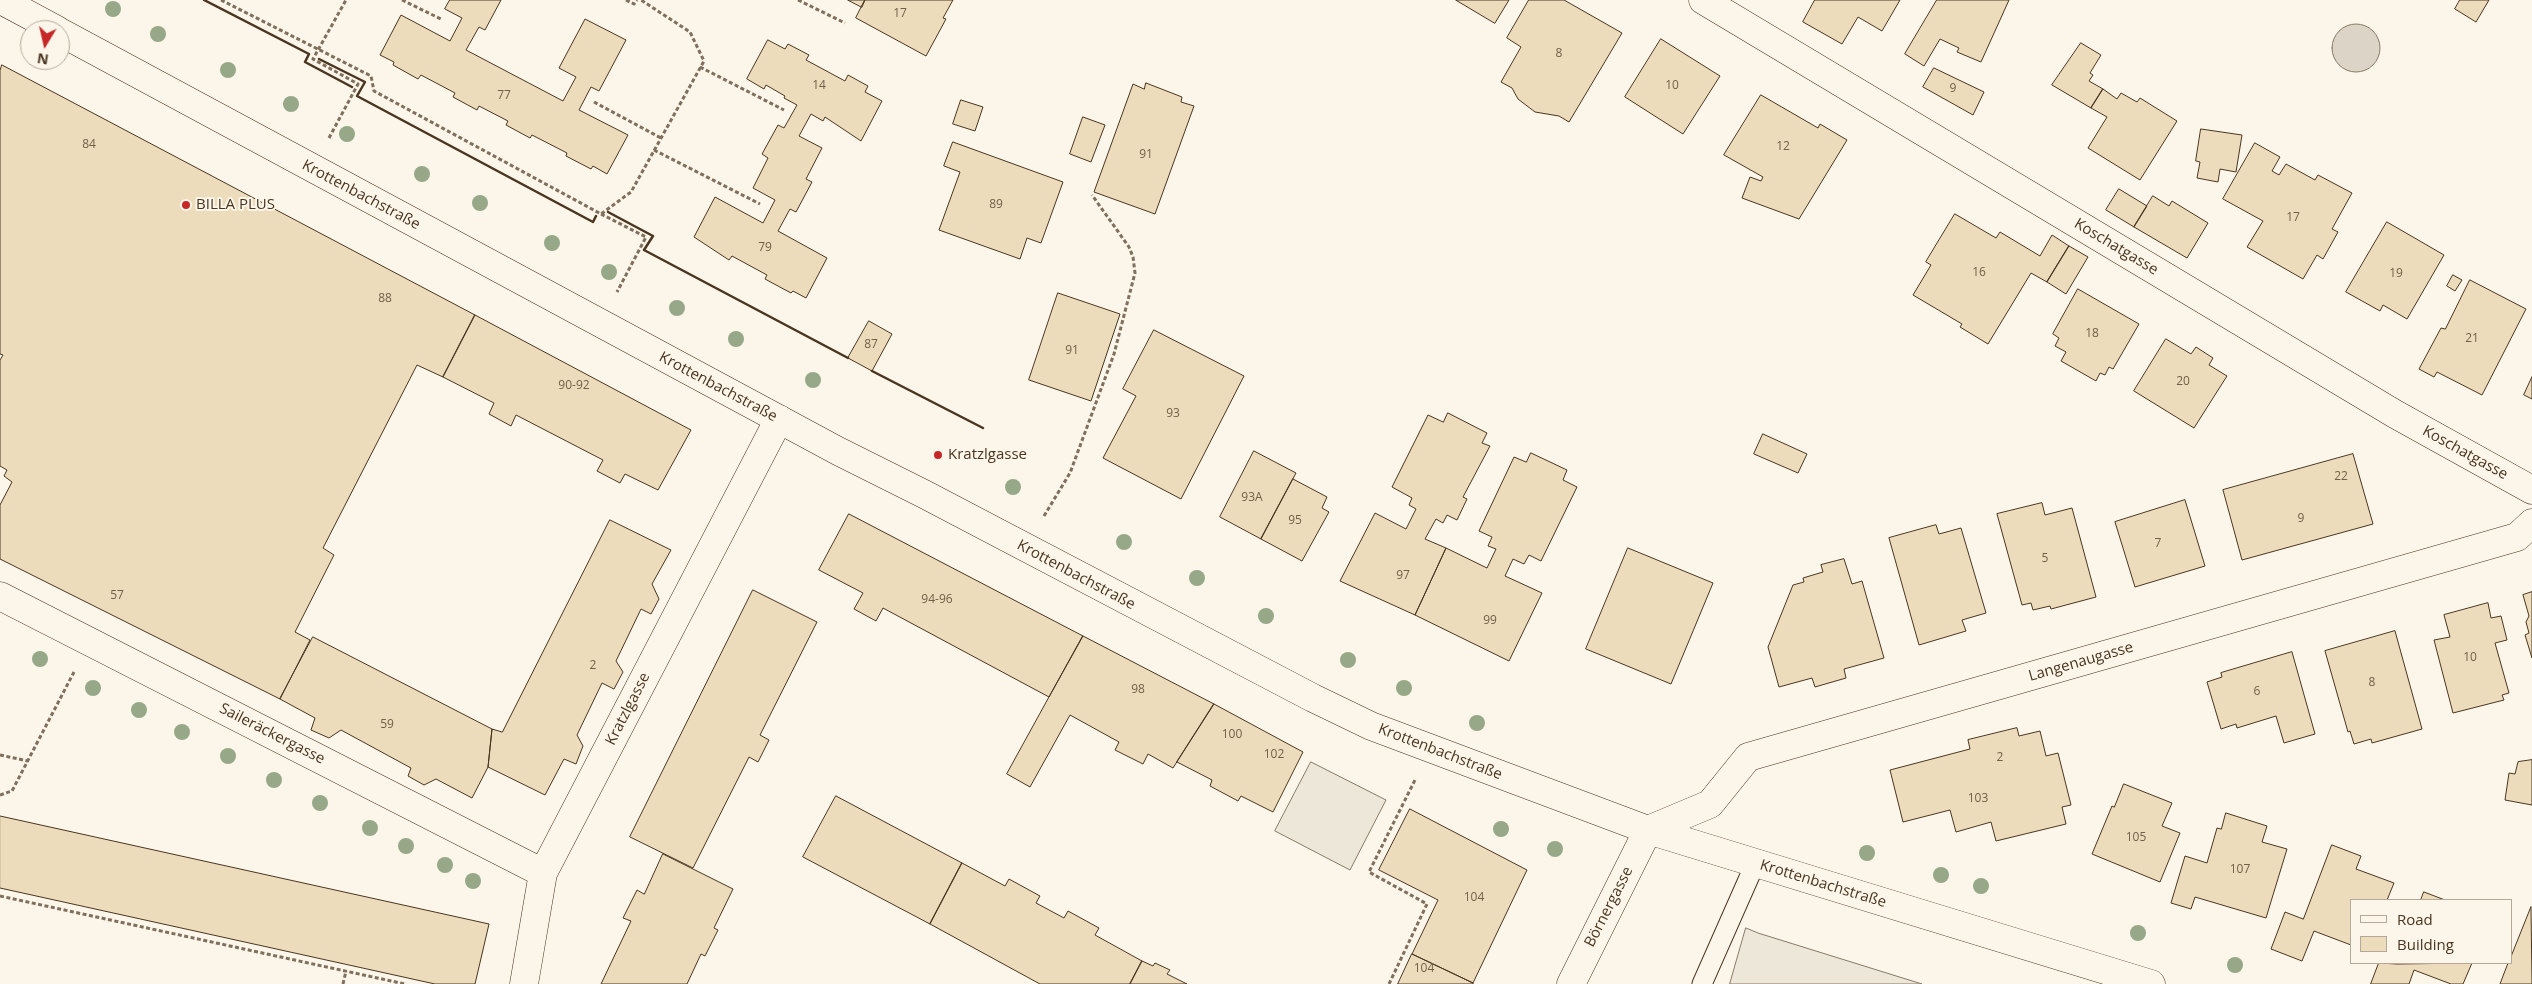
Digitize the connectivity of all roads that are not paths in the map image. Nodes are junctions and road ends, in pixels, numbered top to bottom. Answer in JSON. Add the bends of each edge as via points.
{"nodes":[{"id":1,"x":1,"y":0,"type":"edge"},
{"id":2,"x":1703,"y":0,"type":"edge"},
{"id":3,"x":38,"y":20,"type":"edge"},
{"id":4,"x":70,"y":37,"type":"edge"},
{"id":5,"x":779,"y":419,"type":"junction"},
{"id":6,"x":2532,"y":490,"type":"edge"},
{"id":7,"x":2532,"y":523,"type":"edge"},
{"id":8,"x":0,"y":596,"type":"edge"},
{"id":9,"x":1648,"y":830,"type":"junction"},
{"id":10,"x":1755,"y":864,"type":"junction"},
{"id":11,"x":543,"y":873,"type":"junction"},
{"id":12,"x":524,"y":984,"type":"edge"},
{"id":13,"x":1571,"y":984,"type":"edge"},
{"id":14,"x":1702,"y":984,"type":"edge"},
{"id":15,"x":2151,"y":984,"type":"edge"}],
"edges":[{"from":1,"to":3,"type":"street","name":"Krottenbachstraße"},
{"from":2,"to":6,"type":"street","name":"Koschatgasse","via":[[2395,414]]},
{"from":4,"to":5,"type":"street","name":"Krottenbachstraße"},
{"from":5,"to":9,"type":"street","name":"Krottenbachstraße","via":[[1347,716]]},
{"from":5,"to":11,"type":"street","name":"Kratzlgasse"},
{"from":7,"to":9,"type":"street","name":"Langenaugasse","via":[[2517,537],[1748,757],[1710,804]]},
{"from":8,"to":11,"type":"street","name":"Saileräckergasse"},
{"from":9,"to":10,"type":"street","name":"Krottenbachstraße"},
{"from":9,"to":13,"type":"street","name":"Börnergasse"},
{"from":10,"to":14,"type":"lane"},
{"from":10,"to":15,"type":"street","name":"Krottenbachstraße"},
{"from":11,"to":12,"type":"street","name":"Kratzlgasse"}]}
